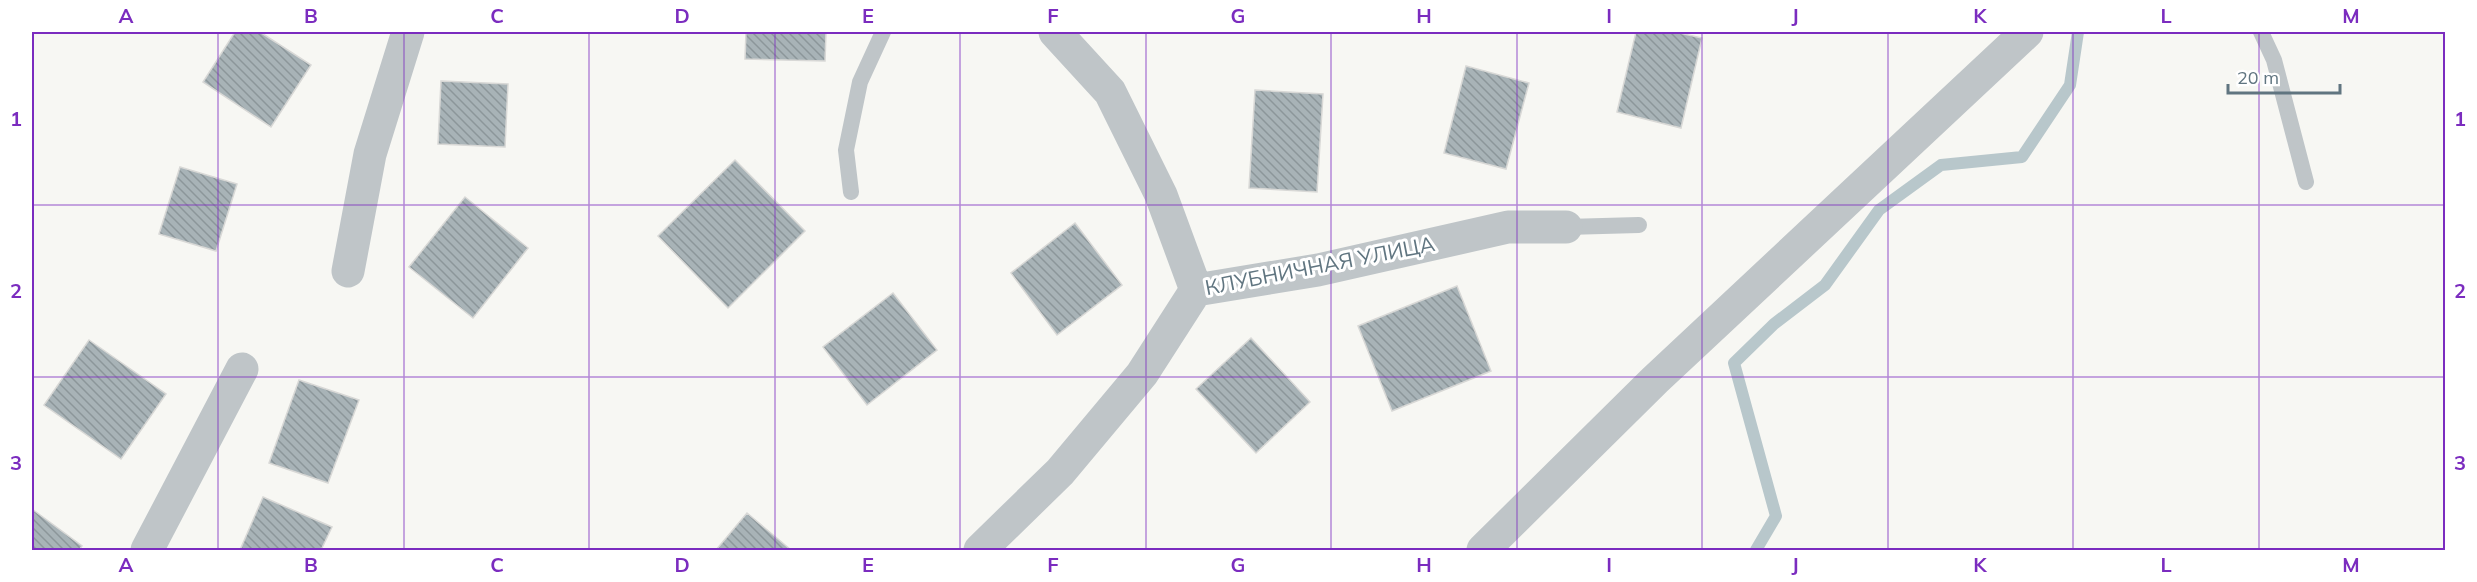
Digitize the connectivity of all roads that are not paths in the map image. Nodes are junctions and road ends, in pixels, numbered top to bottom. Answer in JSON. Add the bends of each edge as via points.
{"nodes":[{"id":1,"x":408,"y":32,"type":"edge"},
{"id":2,"x":883,"y":32,"type":"edge"},
{"id":3,"x":1055,"y":32,"type":"edge"},
{"id":4,"x":2026,"y":32,"type":"edge"},
{"id":5,"x":2261,"y":32,"type":"edge"},
{"id":6,"x":2306,"y":182,"type":"dead end"},
{"id":7,"x":851,"y":192,"type":"dead end"},
{"id":8,"x":1639,"y":225,"type":"dead end"},
{"id":9,"x":1566,"y":227,"type":"joint"},
{"id":10,"x":348,"y":271,"type":"dead end"},
{"id":11,"x":1196,"y":290,"type":"junction"},
{"id":12,"x":242,"y":369,"type":"dead end"},
{"id":13,"x":147,"y":550,"type":"edge"},
{"id":14,"x":980,"y":550,"type":"edge"},
{"id":15,"x":1483,"y":550,"type":"edge"}],
"edges":[{"from":1,"to":10,"type":"street","via":[[370,154]]},
{"from":2,"to":7,"type":"lane","via":[[860,82],[846,150]]},
{"from":3,"to":11,"type":"street","via":[[1110,92],[1161,195]]},
{"from":4,"to":15,"type":"street","via":[[1655,380]]},
{"from":5,"to":6,"type":"lane","via":[[2274,60]]},
{"from":8,"to":9,"type":"lane"},
{"from":9,"to":11,"type":"street","name":"КЛУБНИЧНАЯ УЛИЦА","via":[[1508,227],[1318,270]]},
{"from":11,"to":14,"type":"street","name":"КЛУБНИЧНАЯ УЛИЦА","via":[[1142,374],[1060,472]]},
{"from":12,"to":13,"type":"street"}]}
